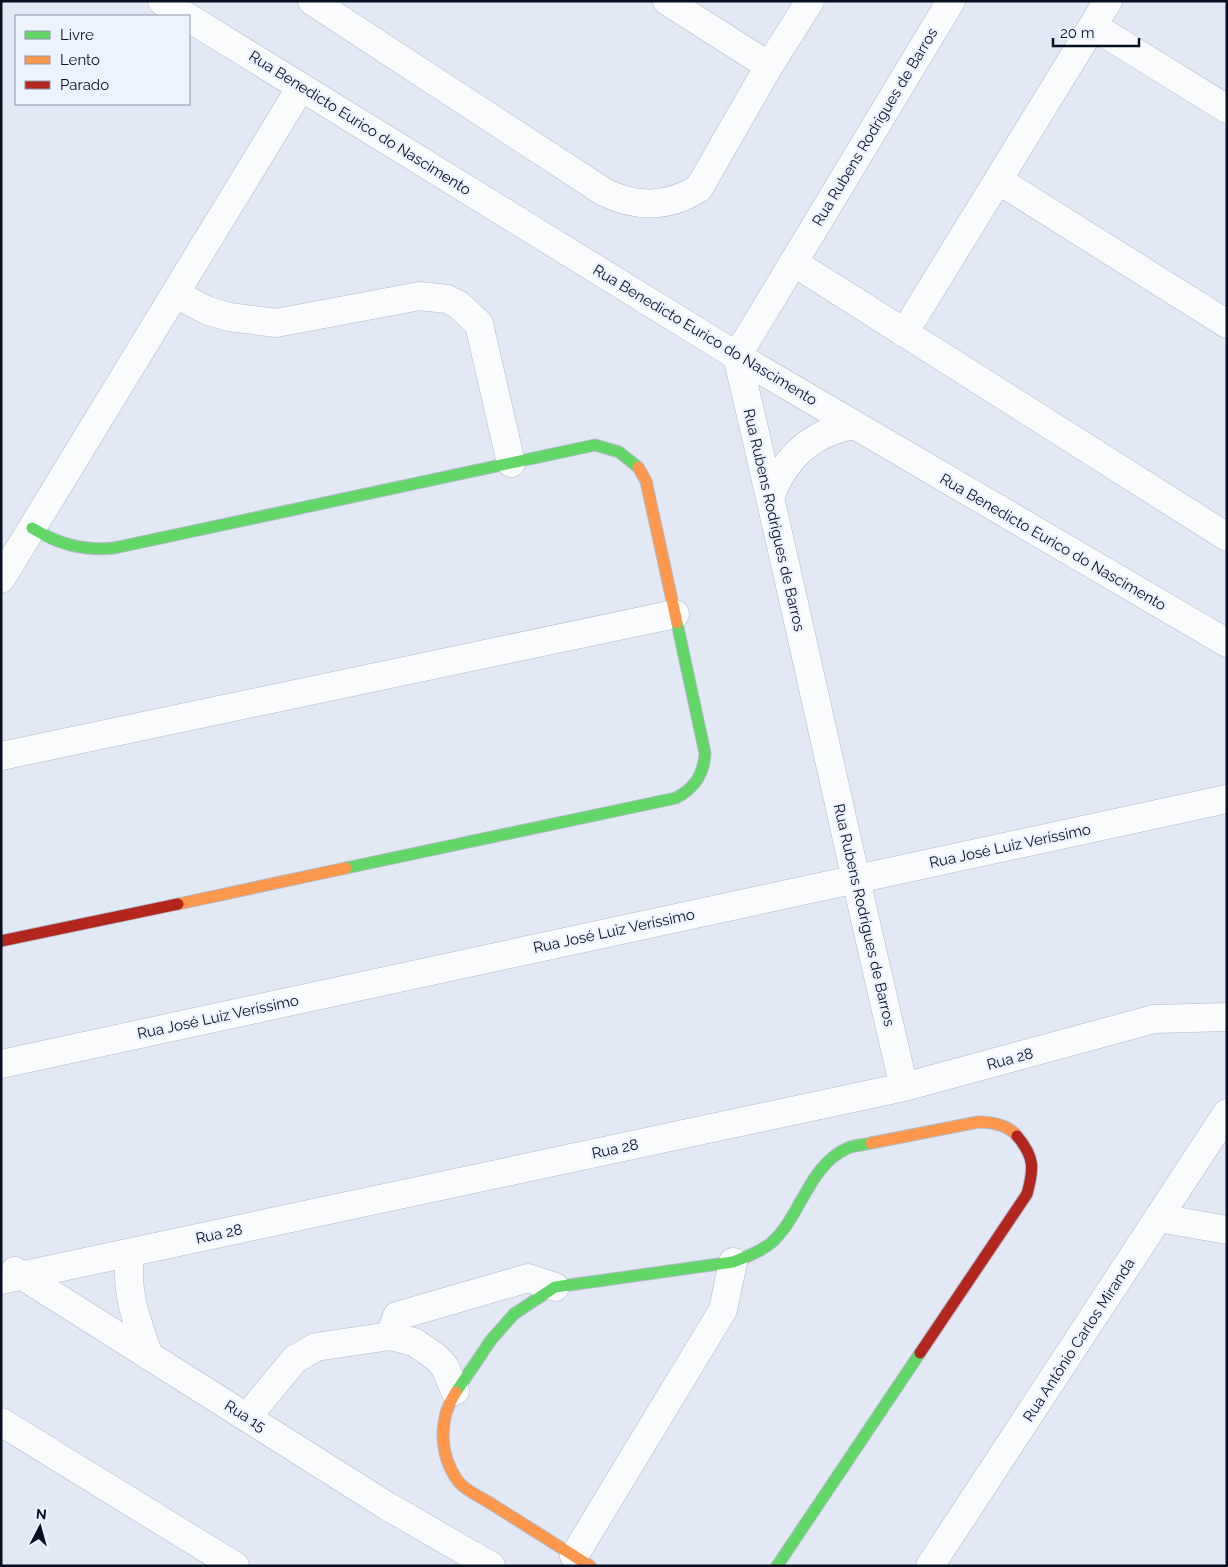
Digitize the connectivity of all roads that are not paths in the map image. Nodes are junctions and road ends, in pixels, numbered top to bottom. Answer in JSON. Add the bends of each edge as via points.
{"nodes":[{"id":1,"x":162,"y":1,"type":"edge"},
{"id":2,"x":312,"y":1,"type":"edge"},
{"id":3,"x":667,"y":1,"type":"edge"},
{"id":4,"x":810,"y":1,"type":"edge"},
{"id":5,"x":951,"y":1,"type":"edge"},
{"id":6,"x":1108,"y":1,"type":"edge"},
{"id":7,"x":185,"y":15,"type":"edge"},
{"id":8,"x":190,"y":18,"type":"edge"},
{"id":9,"x":1093,"y":26,"type":"junction"},
{"id":10,"x":769,"y":66,"type":"junction"},
{"id":11,"x":301,"y":87,"type":"junction"},
{"id":12,"x":1227,"y":108,"type":"edge"},
{"id":13,"x":998,"y":180,"type":"junction"},
{"id":14,"x":793,"y":262,"type":"junction"},
{"id":15,"x":176,"y":294,"type":"junction"},
{"id":16,"x":1227,"y":324,"type":"edge"},
{"id":17,"x":904,"y":333,"type":"junction"},
{"id":18,"x":737,"y":356,"type":"junction"},
{"id":19,"x":853,"y":425,"type":"junction"},
{"id":20,"x":511,"y":463,"type":"junction"},
{"id":21,"x":770,"y":497,"type":"junction"},
{"id":22,"x":32,"y":528,"type":"junction"},
{"id":23,"x":1227,"y":537,"type":"edge"},
{"id":24,"x":1,"y":579,"type":"edge"},
{"id":25,"x":675,"y":614,"type":"junction"},
{"id":26,"x":1227,"y":643,"type":"edge"},
{"id":27,"x":1,"y":756,"type":"edge"},
{"id":28,"x":1227,"y":799,"type":"edge"},
{"id":29,"x":854,"y":879,"type":"junction"},
{"id":30,"x":1,"y":941,"type":"edge"},
{"id":31,"x":1227,"y":1017,"type":"edge"},
{"id":32,"x":1,"y":1064,"type":"edge"},
{"id":33,"x":904,"y":1088,"type":"junction"},
{"id":34,"x":1227,"y":1113,"type":"edge"},
{"id":35,"x":1159,"y":1218,"type":"junction"},
{"id":36,"x":1227,"y":1230,"type":"edge"},
{"id":37,"x":130,"y":1253,"type":"junction"},
{"id":38,"x":733,"y":1262,"type":"junction"},
{"id":39,"x":8,"y":1273,"type":"edge"},
{"id":40,"x":555,"y":1287,"type":"junction"},
{"id":41,"x":390,"y":1336,"type":"junction"},
{"id":42,"x":149,"y":1356,"type":"junction"},
{"id":43,"x":455,"y":1391,"type":"junction"},
{"id":44,"x":247,"y":1417,"type":"junction"},
{"id":45,"x":1,"y":1422,"type":"edge"},
{"id":46,"x":582,"y":1561,"type":"edge"},
{"id":47,"x":235,"y":1566,"type":"edge"},
{"id":48,"x":491,"y":1566,"type":"edge"},
{"id":49,"x":777,"y":1566,"type":"edge"},
{"id":50,"x":930,"y":1566,"type":"edge"}],
"edges":[{"from":1,"to":7,"type":"street","name":"Rua Benedicto Eurico do Nascimento"},
{"from":2,"to":10,"type":"street","via":[[604,192],[635,204],[668,203],[699,188]]},
{"from":3,"to":10,"type":"street"},
{"from":4,"to":10,"type":"street"},
{"from":5,"to":14,"type":"street","name":"Rua Rubens Rodrigues de Barros"},
{"from":6,"to":9,"type":"street"},
{"from":8,"to":11,"type":"street","name":"Rua Benedicto Eurico do Nascimento"},
{"from":9,"to":12,"type":"street"},
{"from":9,"to":13,"type":"street"},
{"from":11,"to":15,"type":"street"},
{"from":11,"to":18,"type":"street","name":"Rua Benedicto Eurico do Nascimento"},
{"from":13,"to":16,"type":"street"},
{"from":13,"to":17,"type":"street"},
{"from":14,"to":17,"type":"street"},
{"from":14,"to":18,"type":"street","name":"Rua Rubens Rodrigues de Barros"},
{"from":15,"to":20,"type":"street","via":[[206,310],[229,317],[268,322],[420,296],[440,298],[459,305],[479,324]]},
{"from":15,"to":22,"type":"street"},
{"from":17,"to":23,"type":"street"},
{"from":18,"to":19,"type":"street","name":"Rua Benedicto Eurico do Nascimento"},
{"from":18,"to":21,"type":"street","name":"Rua Rubens Rodrigues de Barros"},
{"from":19,"to":21,"type":"street","via":[[836,429],[804,446],[783,468]]},
{"from":19,"to":26,"type":"street","name":"Rua Benedicto Eurico do Nascimento"},
{"from":20,"to":22,"type":"street","via":[[105,549],[59,544]]},
{"from":20,"to":25,"type":"street","via":[[595,445],[618,450],[628,456],[646,481]]},
{"from":21,"to":29,"type":"street","name":"Rua Rubens Rodrigues de Barros"},
{"from":22,"to":24,"type":"street"},
{"from":25,"to":27,"type":"street"},
{"from":25,"to":30,"type":"street","via":[[705,753],[705,763],[698,780],[684,794]]},
{"from":28,"to":29,"type":"street","name":"Rua José Luiz Veríssimo"},
{"from":29,"to":32,"type":"street","name":"Rua José Luiz Veríssimo"},
{"from":29,"to":33,"type":"street","name":"Rua Rubens Rodrigues de Barros"},
{"from":31,"to":33,"type":"street","name":"Rua 28","via":[[1154,1019]]},
{"from":33,"to":37,"type":"street","name":"Rua 28"},
{"from":34,"to":35,"type":"street","name":"Rua Antônio Carlos Miranda"},
{"from":35,"to":36,"type":"street"},
{"from":35,"to":50,"type":"street","name":"Rua Antônio Carlos Miranda"},
{"from":37,"to":39,"type":"street","name":"Rua 28"},
{"from":37,"to":42,"type":"street","via":[[127,1275],[130,1293]]},
{"from":38,"to":40,"type":"street"},
{"from":38,"to":46,"type":"street","via":[[723,1310]]},
{"from":38,"to":49,"type":"street","via":[[758,1252],[772,1242],[826,1163],[848,1148],[991,1122],[1013,1131],[1029,1150],[1033,1172],[1027,1194]]},
{"from":39,"to":42,"type":"street","name":"Rua 15"},
{"from":40,"to":41,"type":"street","via":[[528,1278],[398,1316]]},
{"from":40,"to":43,"type":"street","via":[[502,1326]]},
{"from":41,"to":43,"type":"street","via":[[414,1342],[436,1357],[448,1373]]},
{"from":41,"to":44,"type":"street","via":[[316,1347],[295,1359]]},
{"from":42,"to":44,"type":"street","name":"Rua 15"},
{"from":43,"to":46,"type":"street","via":[[445,1416],[443,1443],[459,1483]]},
{"from":44,"to":48,"type":"street","name":"Rua 15"},
{"from":45,"to":47,"type":"street"}]}
